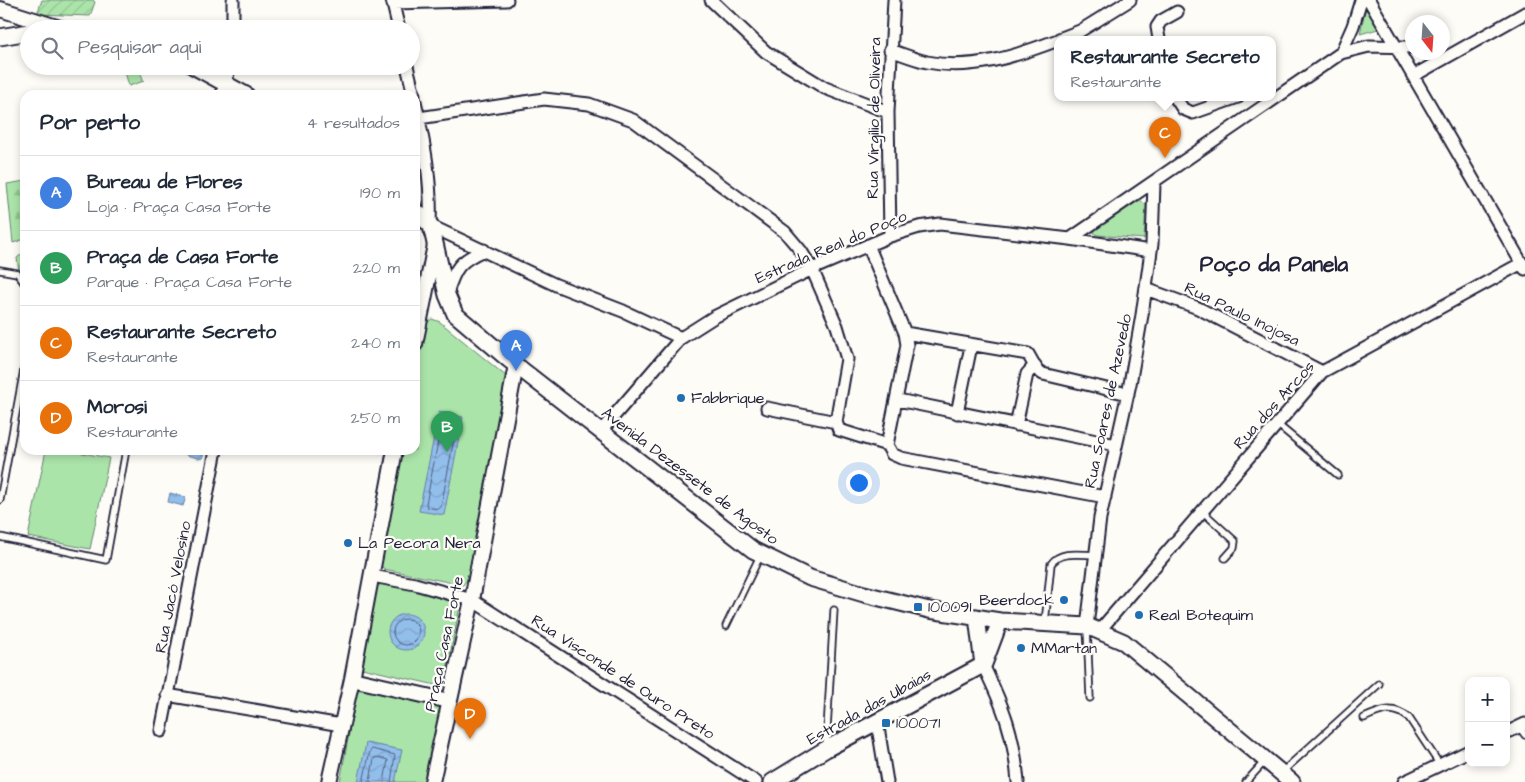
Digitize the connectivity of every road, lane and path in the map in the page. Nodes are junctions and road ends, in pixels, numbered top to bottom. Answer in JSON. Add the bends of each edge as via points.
{"nodes":[{"id":1,"x":233,"y":0,"type":"edge"},
{"id":2,"x":507,"y":0,"type":"edge"},
{"id":3,"x":711,"y":0,"type":"edge"},
{"id":4,"x":894,"y":0,"type":"edge"},
{"id":5,"x":1130,"y":0,"type":"edge"},
{"id":6,"x":1361,"y":0,"type":"edge"},
{"id":7,"x":1369,"y":0,"type":"edge"},
{"id":8,"x":392,"y":2,"type":"edge"},
{"id":9,"x":0,"y":9,"type":"edge"},
{"id":10,"x":1178,"y":12,"type":"dead end"},
{"id":11,"x":1525,"y":13,"type":"edge"},
{"id":12,"x":35,"y":20,"type":"edge"},
{"id":13,"x":233,"y":20,"type":"edge"},
{"id":14,"x":396,"y":20,"type":"edge"},
{"id":15,"x":20,"y":34,"type":"edge"},
{"id":16,"x":1068,"y":36,"type":"edge"},
{"id":17,"x":1158,"y":36,"type":"edge"},
{"id":18,"x":0,"y":37,"type":"edge"},
{"id":19,"x":1054,"y":42,"type":"edge"},
{"id":20,"x":1395,"y":45,"type":"junction"},
{"id":21,"x":1405,"y":47,"type":"edge"},
{"id":22,"x":890,"y":50,"type":"junction"},
{"id":23,"x":1450,"y":51,"type":"edge"},
{"id":24,"x":1341,"y":53,"type":"junction"},
{"id":25,"x":1436,"y":60,"type":"edge"},
{"id":26,"x":205,"y":75,"type":"edge"},
{"id":27,"x":228,"y":75,"type":"edge"},
{"id":28,"x":409,"y":75,"type":"edge"},
{"id":29,"x":1414,"y":75,"type":"junction"},
{"id":30,"x":224,"y":89,"type":"edge"},
{"id":31,"x":413,"y":90,"type":"edge"},
{"id":32,"x":1276,"y":93,"type":"edge"},
{"id":33,"x":1178,"y":101,"type":"edge"},
{"id":34,"x":1227,"y":101,"type":"edge"},
{"id":35,"x":1265,"y":101,"type":"edge"},
{"id":36,"x":888,"y":112,"type":"junction"},
{"id":37,"x":420,"y":118,"type":"edge"},
{"id":38,"x":420,"y":123,"type":"edge"},
{"id":39,"x":424,"y":142,"type":"junction"},
{"id":40,"x":420,"y":150,"type":"edge"},
{"id":41,"x":1154,"y":183,"type":"junction"},
{"id":42,"x":420,"y":215,"type":"edge"},
{"id":43,"x":430,"y":225,"type":"junction"},
{"id":44,"x":890,"y":236,"type":"junction"},
{"id":45,"x":1070,"y":238,"type":"junction"},
{"id":46,"x":436,"y":245,"type":"junction"},
{"id":47,"x":868,"y":245,"type":"junction"},
{"id":48,"x":484,"y":250,"type":"junction"},
{"id":49,"x":1151,"y":251,"type":"junction"},
{"id":50,"x":1523,"y":266,"type":"edge"},
{"id":51,"x":812,"y":269,"type":"junction"},
{"id":52,"x":0,"y":270,"type":"edge"},
{"id":53,"x":20,"y":277,"type":"edge"},
{"id":54,"x":1146,"y":290,"type":"junction"},
{"id":55,"x":446,"y":295,"type":"junction"},
{"id":56,"x":420,"y":320,"type":"edge"},
{"id":57,"x":905,"y":333,"type":"junction"},
{"id":58,"x":681,"y":338,"type":"junction"},
{"id":59,"x":971,"y":346,"type":"junction"},
{"id":60,"x":516,"y":365,"type":"junction"},
{"id":61,"x":1035,"y":365,"type":"junction"},
{"id":62,"x":1322,"y":372,"type":"junction"},
{"id":63,"x":20,"y":391,"type":"edge"},
{"id":64,"x":1128,"y":394,"type":"junction"},
{"id":65,"x":898,"y":400,"type":"junction"},
{"id":66,"x":767,"y":408,"type":"dead end"},
{"id":67,"x":957,"y":413,"type":"junction"},
{"id":68,"x":836,"y":422,"type":"junction"},
{"id":69,"x":1277,"y":424,"type":"junction"},
{"id":70,"x":1016,"y":425,"type":"junction"},
{"id":71,"x":601,"y":431,"type":"junction"},
{"id":72,"x":887,"y":445,"type":"junction"},
{"id":73,"x":1116,"y":445,"type":"junction"},
{"id":74,"x":125,"y":455,"type":"edge"},
{"id":75,"x":215,"y":455,"type":"edge"},
{"id":76,"x":394,"y":455,"type":"edge"},
{"id":77,"x":1338,"y":475,"type":"dead end"},
{"id":78,"x":1105,"y":497,"type":"junction"},
{"id":79,"x":0,"y":500,"type":"edge"},
{"id":80,"x":1202,"y":511,"type":"junction"},
{"id":81,"x":0,"y":537,"type":"edge"},
{"id":82,"x":760,"y":554,"type":"junction"},
{"id":83,"x":1096,"y":555,"type":"junction"},
{"id":84,"x":1225,"y":558,"type":"dead end"},
{"id":85,"x":372,"y":576,"type":"junction"},
{"id":86,"x":472,"y":600,"type":"junction"},
{"id":87,"x":834,"y":610,"type":"dead end"},
{"id":88,"x":977,"y":617,"type":"junction"},
{"id":89,"x":1000,"y":620,"type":"junction"},
{"id":90,"x":1045,"y":623,"type":"junction"},
{"id":91,"x":726,"y":626,"type":"dead end"},
{"id":92,"x":1093,"y":628,"type":"junction"},
{"id":93,"x":983,"y":665,"type":"junction"},
{"id":94,"x":352,"y":679,"type":"junction"},
{"id":95,"x":1379,"y":684,"type":"dead end"},
{"id":96,"x":167,"y":695,"type":"junction"},
{"id":97,"x":1090,"y":698,"type":"dead end"},
{"id":98,"x":450,"y":701,"type":"junction"},
{"id":99,"x":1364,"y":718,"type":"dead end"},
{"id":100,"x":877,"y":721,"type":"junction"},
{"id":101,"x":341,"y":725,"type":"junction"},
{"id":102,"x":1523,"y":728,"type":"edge"},
{"id":103,"x":161,"y":731,"type":"dead end"},
{"id":104,"x":1510,"y":732,"type":"edge"},
{"id":105,"x":826,"y":749,"type":"junction"},
{"id":106,"x":1465,"y":753,"type":"edge"},
{"id":107,"x":1265,"y":761,"type":"junction"},
{"id":108,"x":1440,"y":765,"type":"junction"},
{"id":109,"x":1286,"y":778,"type":"edge"},
{"id":110,"x":329,"y":782,"type":"edge"},
{"id":111,"x":432,"y":782,"type":"edge"},
{"id":112,"x":756,"y":782,"type":"edge"},
{"id":113,"x":772,"y":782,"type":"edge"},
{"id":114,"x":887,"y":782,"type":"edge"},
{"id":115,"x":1018,"y":782,"type":"edge"},
{"id":116,"x":1246,"y":782,"type":"edge"},
{"id":117,"x":1404,"y":782,"type":"edge"}],
"edges":[{"from":1,"to":13,"type":"street"},
{"from":2,"to":8,"type":"street"},
{"from":3,"to":36,"type":"street","via":[[766,52],[825,88]]},
{"from":4,"to":22,"type":"street","name":"Rua Virgílio de Oliveira"},
{"from":5,"to":16,"type":"street"},
{"from":6,"to":24,"type":"street","via":[[1354,26]]},
{"from":7,"to":20,"type":"street"},
{"from":8,"to":14,"type":"street"},
{"from":9,"to":12,"type":"street"},
{"from":10,"to":17,"type":"street","via":[[1156,27]]},
{"from":11,"to":23,"type":"street"},
{"from":15,"to":18,"type":"main road"},
{"from":19,"to":22,"type":"street","via":[[1020,55],[966,65],[927,62]]},
{"from":20,"to":21,"type":"street"},
{"from":20,"to":24,"type":"street","via":[[1369,46]]},
{"from":20,"to":29,"type":"street"},
{"from":22,"to":36,"type":"street","name":"Rua Virgílio de Oliveira"},
{"from":24,"to":32,"type":"street"},
{"from":25,"to":29,"type":"street"},
{"from":26,"to":30,"type":"main road"},
{"from":27,"to":30,"type":"street"},
{"from":28,"to":31,"type":"street"},
{"from":29,"to":50,"type":"street"},
{"from":33,"to":34,"type":"street","via":[[1183,109],[1193,113]]},
{"from":35,"to":41,"type":"street"},
{"from":36,"to":44,"type":"street","name":"Rua Virgílio de Oliveira"},
{"from":37,"to":51,"type":"street","via":[[544,99],[589,104],[633,120],[785,232]]},
{"from":38,"to":39,"type":"street"},
{"from":39,"to":40,"type":"street"},
{"from":39,"to":43,"type":"street","via":[[429,174]]},
{"from":41,"to":45,"type":"street"},
{"from":41,"to":49,"type":"street","name":"Rua Soares de Azevedo"},
{"from":42,"to":43,"type":"main road","name":"Avenida Dezessete de Agosto"},
{"from":43,"to":46,"type":"main road","name":"Avenida Dezessete de Agosto"},
{"from":43,"to":48,"type":"street"},
{"from":44,"to":45,"type":"street","name":"Estrada Real do Poço","via":[[940,224]]},
{"from":44,"to":47,"type":"street","name":"Estrada Real do Poço"},
{"from":45,"to":49,"type":"street","name":"Estrada Real do Poço"},
{"from":46,"to":55,"type":"main road","name":"Avenida Dezessete de Agosto"},
{"from":46,"to":56,"type":"street"},
{"from":47,"to":51,"type":"street","name":"Estrada Real do Poço"},
{"from":47,"to":57,"type":"street"},
{"from":48,"to":55,"type":"street","via":[[460,263]]},
{"from":48,"to":58,"type":"street","via":[[556,285]]},
{"from":49,"to":54,"type":"street","name":"Rua Soares de Azevedo"},
{"from":50,"to":62,"type":"street","name":"Rua dos Arcos"},
{"from":51,"to":58,"type":"street","name":"Estrada Real do Poço","via":[[714,317]]},
{"from":51,"to":68,"type":"street","via":[[847,359]]},
{"from":52,"to":53,"type":"lane","via":[[17,273]]},
{"from":54,"to":62,"type":"street","name":"Rua Paulo Inojosa","via":[[1198,308]]},
{"from":54,"to":64,"type":"street","name":"Rua Soares de Azevedo"},
{"from":55,"to":60,"type":"main road","name":"Avenida Dezessete de Agosto","via":[[455,314]]},
{"from":57,"to":59,"type":"street"},
{"from":57,"to":65,"type":"street","via":[[907,345]]},
{"from":58,"to":71,"type":"street","name":"Estrada Real do Poço"},
{"from":59,"to":61,"type":"street","via":[[1028,354]]},
{"from":59,"to":67,"type":"street"},
{"from":60,"to":71,"type":"main road","name":"Avenida Dezessete de Agosto"},
{"from":60,"to":86,"type":"street","name":"Praça Casa Forte"},
{"from":61,"to":64,"type":"street","via":[[1043,374]]},
{"from":61,"to":70,"type":"street","via":[[1028,372]]},
{"from":62,"to":69,"type":"street","name":"Rua dos Arcos"},
{"from":63,"to":79,"type":"lane"},
{"from":64,"to":73,"type":"street","name":"Rua Soares de Azevedo"},
{"from":65,"to":67,"type":"street"},
{"from":65,"to":72,"type":"street"},
{"from":66,"to":68,"type":"street"},
{"from":67,"to":70,"type":"street"},
{"from":68,"to":72,"type":"street","via":[[840,430]]},
{"from":69,"to":77,"type":"lane"},
{"from":69,"to":80,"type":"street","name":"Rua dos Arcos"},
{"from":70,"to":73,"type":"street"},
{"from":71,"to":82,"type":"main road","name":"Avenida Dezessete de Agosto"},
{"from":72,"to":78,"type":"street","via":[[892,454],[901,458]]},
{"from":73,"to":78,"type":"street","name":"Rua Soares de Azevedo"},
{"from":74,"to":81,"type":"lane","via":[[106,560]]},
{"from":75,"to":96,"type":"street","name":"Rua Jacó Velosino"},
{"from":76,"to":85,"type":"street"},
{"from":78,"to":83,"type":"street","name":"Rua Soares de Azevedo"},
{"from":80,"to":84,"type":"lane","via":[[1235,541],[1234,548]]},
{"from":80,"to":92,"type":"street","name":"Rua dos Arcos"},
{"from":82,"to":88,"type":"main road","name":"Avenida Dezessete de Agosto","via":[[810,578],[864,594],[929,610]]},
{"from":82,"to":91,"type":"lane"},
{"from":83,"to":90,"type":"lane","via":[[1055,558],[1051,564]]},
{"from":83,"to":92,"type":"street","name":"Rua Soares de Azevedo"},
{"from":85,"to":86,"type":"street","name":"Rua Visconde de Ouro Preto"},
{"from":85,"to":94,"type":"street"},
{"from":86,"to":98,"type":"street","name":"Praça Casa Forte"},
{"from":86,"to":112,"type":"street","name":"Rua Visconde de Ouro Preto"},
{"from":87,"to":105,"type":"lane"},
{"from":88,"to":89,"type":"main road","name":"Avenida Dezessete de Agosto"},
{"from":88,"to":93,"type":"main road"},
{"from":89,"to":90,"type":"main road","name":"Avenida Dezessete de Agosto"},
{"from":89,"to":93,"type":"main road"},
{"from":90,"to":92,"type":"main road","name":"Avenida Dezessete de Agosto"},
{"from":92,"to":97,"type":"lane"},
{"from":92,"to":107,"type":"main road","name":"Avenida Dezessete de Agosto","via":[[1124,642]]},
{"from":93,"to":100,"type":"main road","name":"Estrada das Ubaias"},
{"from":93,"to":115,"type":"street","via":[[1011,729]]},
{"from":94,"to":98,"type":"street"},
{"from":94,"to":101,"type":"street"},
{"from":95,"to":109,"type":"lane"},
{"from":96,"to":101,"type":"street"},
{"from":96,"to":103,"type":"street","name":"Rua Jacó Velosino"},
{"from":98,"to":111,"type":"street","name":"Praça Casa Forte"},
{"from":99,"to":108,"type":"lane","via":[[1387,709],[1402,712]]},
{"from":100,"to":105,"type":"main road","name":"Estrada das Ubaias"},
{"from":100,"to":114,"type":"street"},
{"from":101,"to":110,"type":"street"},
{"from":102,"to":104,"type":"street"},
{"from":105,"to":113,"type":"main road","name":"Estrada das Ubaias"},
{"from":106,"to":108,"type":"street"},
{"from":107,"to":109,"type":"main road","name":"Avenida Dezessete de Agosto"},
{"from":107,"to":116,"type":"lane"},
{"from":108,"to":117,"type":"street"}]}
